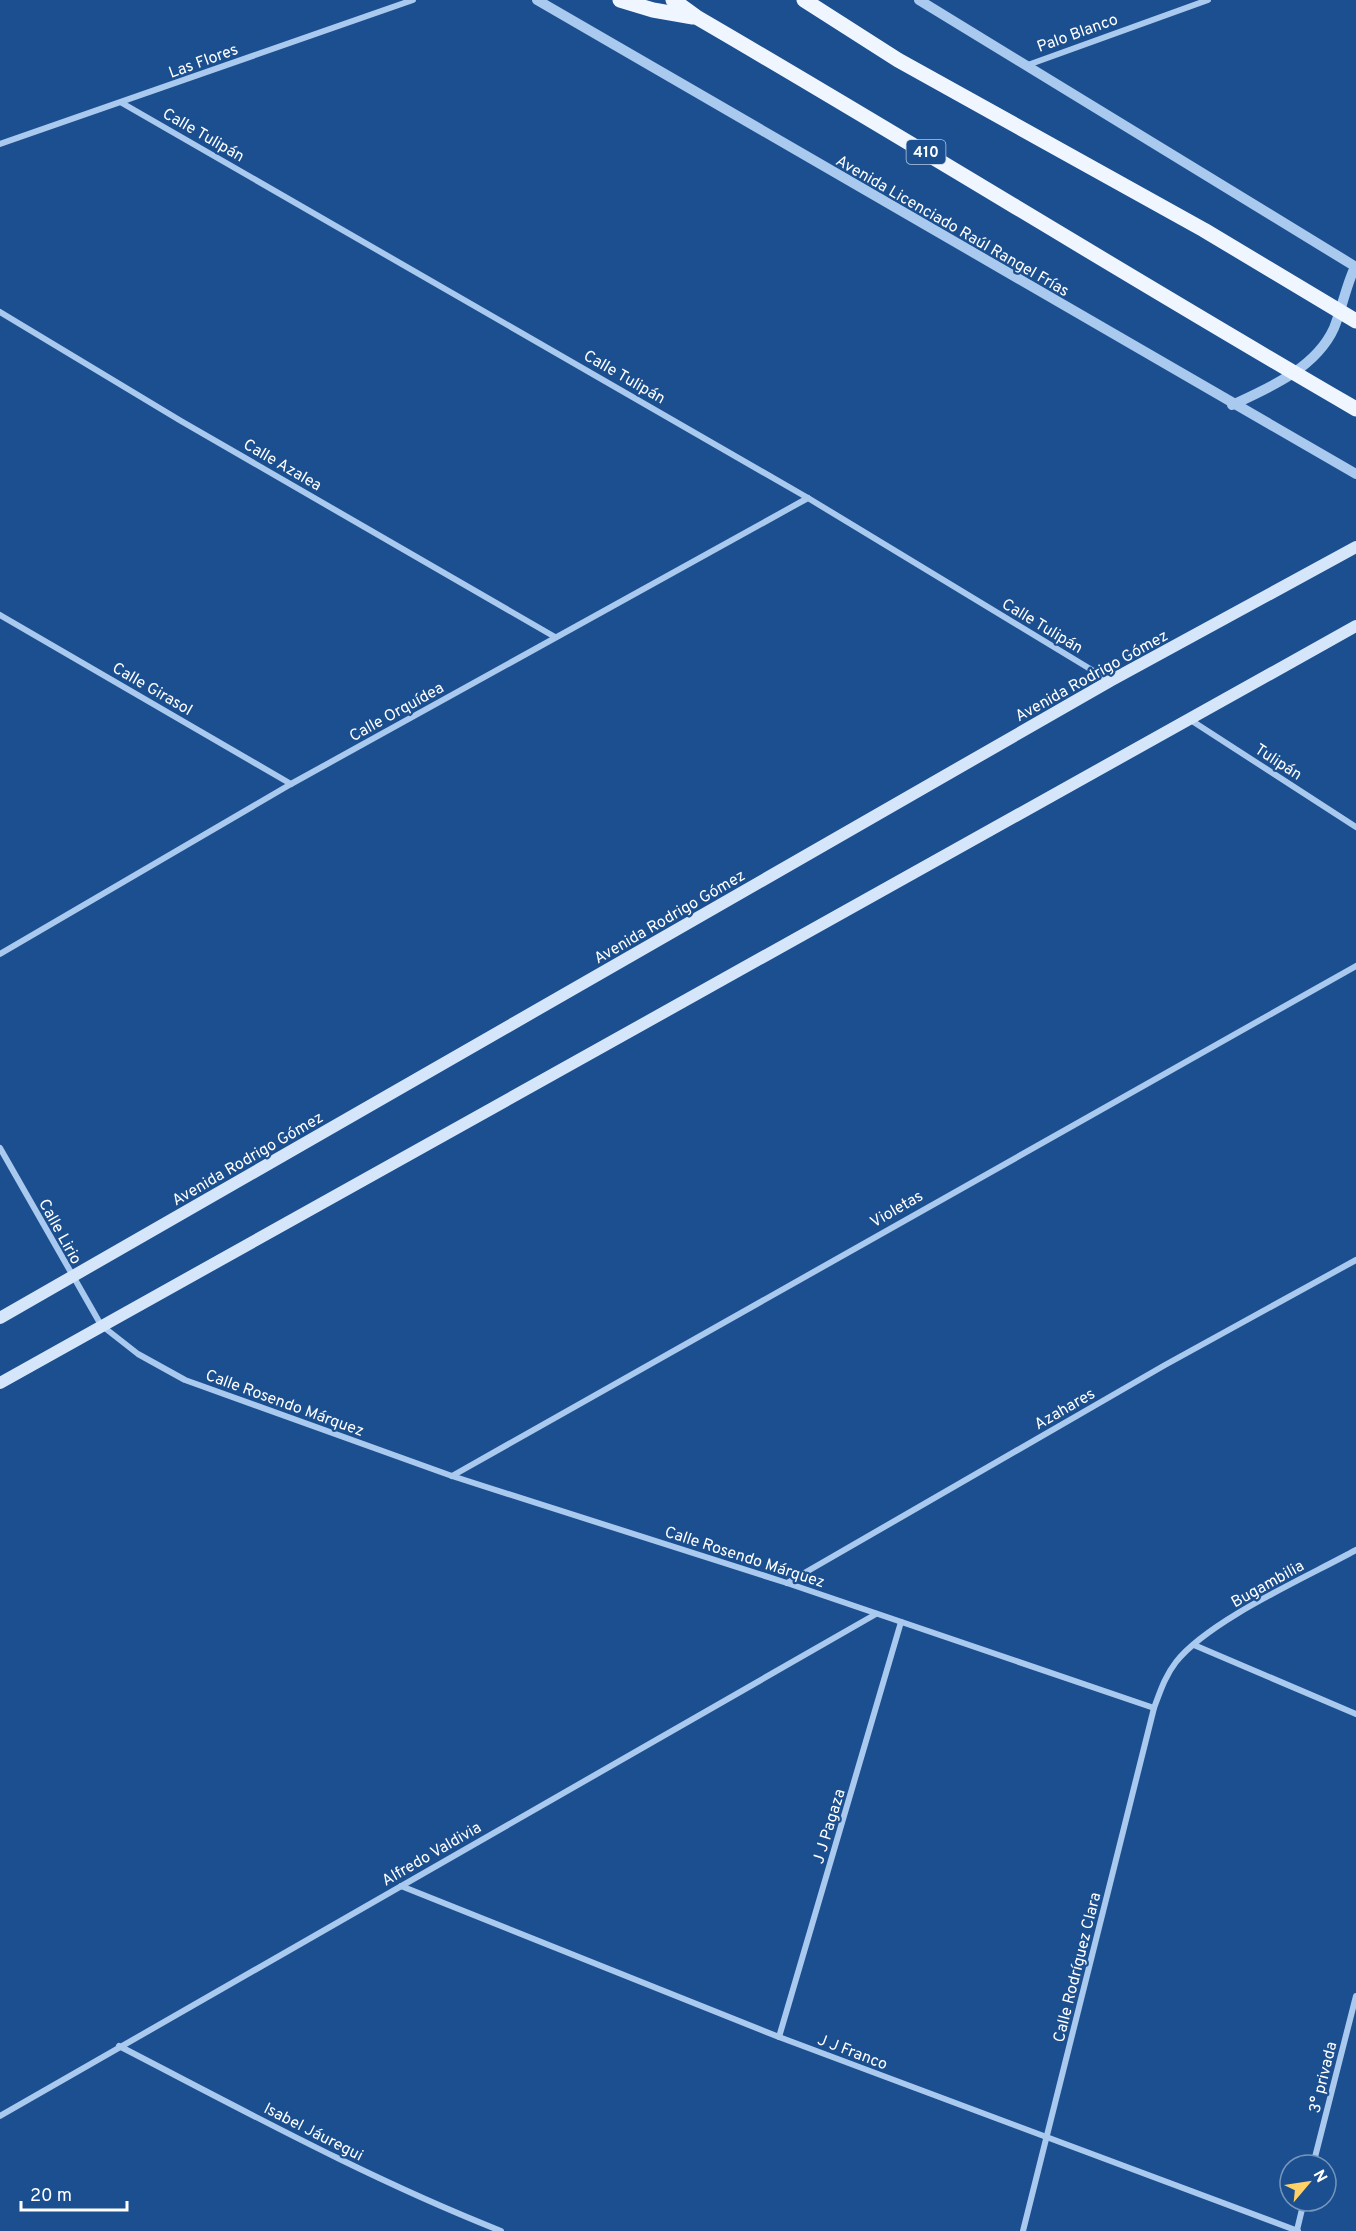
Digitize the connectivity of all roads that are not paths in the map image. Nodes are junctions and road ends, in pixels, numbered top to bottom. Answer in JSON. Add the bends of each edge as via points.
{"nodes":[{"id":1,"x":413,"y":0,"type":"edge"},
{"id":2,"x":537,"y":0,"type":"edge"},
{"id":3,"x":620,"y":0,"type":"edge"},
{"id":4,"x":673,"y":0,"type":"edge"},
{"id":5,"x":804,"y":0,"type":"edge"},
{"id":6,"x":920,"y":0,"type":"edge"},
{"id":7,"x":1208,"y":0,"type":"edge"},
{"id":8,"x":698,"y":18,"type":"junction"},
{"id":9,"x":1024,"y":66,"type":"junction"},
{"id":10,"x":122,"y":103,"type":"junction"},
{"id":11,"x":0,"y":144,"type":"edge"},
{"id":12,"x":1356,"y":266,"type":"edge"},
{"id":13,"x":0,"y":312,"type":"edge"},
{"id":14,"x":1356,"y":321,"type":"edge"},
{"id":15,"x":1232,"y":405,"type":"junction"},
{"id":16,"x":1356,"y":409,"type":"edge"},
{"id":17,"x":1356,"y":474,"type":"edge"},
{"id":18,"x":808,"y":498,"type":"junction"},
{"id":19,"x":1356,"y":547,"type":"edge"},
{"id":20,"x":0,"y":615,"type":"edge"},
{"id":21,"x":1356,"y":626,"type":"edge"},
{"id":22,"x":555,"y":637,"type":"junction"},
{"id":23,"x":1110,"y":681,"type":"junction"},
{"id":24,"x":1188,"y":718,"type":"junction"},
{"id":25,"x":291,"y":784,"type":"junction"},
{"id":26,"x":1356,"y":827,"type":"edge"},
{"id":27,"x":0,"y":954,"type":"edge"},
{"id":28,"x":1356,"y":966,"type":"edge"},
{"id":29,"x":0,"y":1148,"type":"edge"},
{"id":30,"x":1356,"y":1260,"type":"edge"},
{"id":31,"x":72,"y":1278,"type":"junction"},
{"id":32,"x":0,"y":1318,"type":"edge"},
{"id":33,"x":101,"y":1325,"type":"junction"},
{"id":34,"x":0,"y":1383,"type":"edge"},
{"id":35,"x":452,"y":1476,"type":"junction"},
{"id":36,"x":1356,"y":1550,"type":"edge"},
{"id":37,"x":787,"y":1583,"type":"junction"},
{"id":38,"x":876,"y":1614,"type":"junction"},
{"id":39,"x":901,"y":1622,"type":"junction"},
{"id":40,"x":1194,"y":1645,"type":"junction"},
{"id":41,"x":1154,"y":1708,"type":"junction"},
{"id":42,"x":1356,"y":1714,"type":"edge"},
{"id":43,"x":401,"y":1886,"type":"junction"},
{"id":44,"x":1356,"y":1996,"type":"edge"},
{"id":45,"x":779,"y":2037,"type":"junction"},
{"id":46,"x":119,"y":2046,"type":"junction"},
{"id":47,"x":0,"y":2116,"type":"edge"},
{"id":48,"x":1047,"y":2138,"type":"junction"},
{"id":49,"x":1317,"y":2153,"type":"edge"},
{"id":50,"x":1302,"y":2213,"type":"edge"},
{"id":51,"x":501,"y":2231,"type":"edge"},
{"id":52,"x":1023,"y":2231,"type":"edge"},
{"id":53,"x":1298,"y":2231,"type":"edge"}],
"edges":[{"from":1,"to":10,"type":"street","name":"Las Flores"},
{"from":2,"to":15,"type":"street","name":"Avenida Licenciado Raúl Rangel Frías"},
{"from":3,"to":8,"type":"main road"},
{"from":4,"to":8,"type":"main road","number":"410"},
{"from":5,"to":14,"type":"main road","via":[[898,60],[1204,230]]},
{"from":6,"to":9,"type":"street"},
{"from":7,"to":9,"type":"street","name":"Palo Blanco"},
{"from":8,"to":16,"type":"main road","number":"410"},
{"from":9,"to":12,"type":"street"},
{"from":10,"to":11,"type":"street","name":"Las Flores"},
{"from":10,"to":18,"type":"street","name":"Calle Tulipán"},
{"from":12,"to":15,"type":"street","via":[[1334,328],[1322,347],[1289,377]]},
{"from":13,"to":22,"type":"street","name":"Calle Azalea"},
{"from":15,"to":17,"type":"street","name":"Avenida Licenciado Raúl Rangel Frías"},
{"from":18,"to":22,"type":"street","name":"Calle Orquídea"},
{"from":18,"to":23,"type":"street","name":"Calle Tulipán"},
{"from":19,"to":23,"type":"main road","name":"Avenida Rodrigo Gómez"},
{"from":20,"to":25,"type":"street","name":"Calle Girasol"},
{"from":21,"to":24,"type":"main road"},
{"from":22,"to":25,"type":"street","name":"Calle Orquídea"},
{"from":23,"to":31,"type":"main road","name":"Avenida Rodrigo Gómez"},
{"from":24,"to":26,"type":"street","name":"Tulipán"},
{"from":24,"to":33,"type":"main road"},
{"from":25,"to":27,"type":"street","name":"Calle Orquídea"},
{"from":28,"to":35,"type":"street","name":"Violetas"},
{"from":29,"to":31,"type":"street","name":"Calle Lirio"},
{"from":30,"to":37,"type":"street","name":"Azahares"},
{"from":31,"to":32,"type":"main road","name":"Avenida Rodrigo Gómez"},
{"from":31,"to":33,"type":"street","name":"Calle Lirio"},
{"from":33,"to":34,"type":"main road"},
{"from":33,"to":35,"type":"street","name":"Calle Rosendo Márquez","via":[[138,1354],[185,1380]]},
{"from":35,"to":37,"type":"street","name":"Calle Rosendo Márquez"},
{"from":36,"to":40,"type":"street","name":"Bugambilia","via":[[1246,1610]]},
{"from":37,"to":38,"type":"street","name":"Calle Rosendo Márquez"},
{"from":38,"to":39,"type":"street","name":"Calle Rosendo Márquez"},
{"from":38,"to":43,"type":"street","name":"Alfredo Valdivia"},
{"from":39,"to":41,"type":"street","name":"Calle Rosendo Márquez"},
{"from":39,"to":45,"type":"street","name":"J J Pagaza"},
{"from":40,"to":41,"type":"street","via":[[1167,1676]]},
{"from":40,"to":42,"type":"street"},
{"from":41,"to":48,"type":"street","name":"Calle Rodríguez Clara"},
{"from":43,"to":45,"type":"street","name":"J J Franco"},
{"from":43,"to":46,"type":"street","name":"Alfredo Valdivia"},
{"from":44,"to":49,"type":"street","name":"3° privada"},
{"from":45,"to":48,"type":"street","name":"J J Franco"},
{"from":46,"to":47,"type":"street","name":"Alfredo Valdivia"},
{"from":46,"to":51,"type":"street","name":"Isabel Jáuregui","via":[[312,2147],[428,2203]]},
{"from":48,"to":52,"type":"street","name":"Calle Rodríguez Clara"},
{"from":48,"to":53,"type":"street","name":"J J Franco"},
{"from":50,"to":53,"type":"street"}]}
